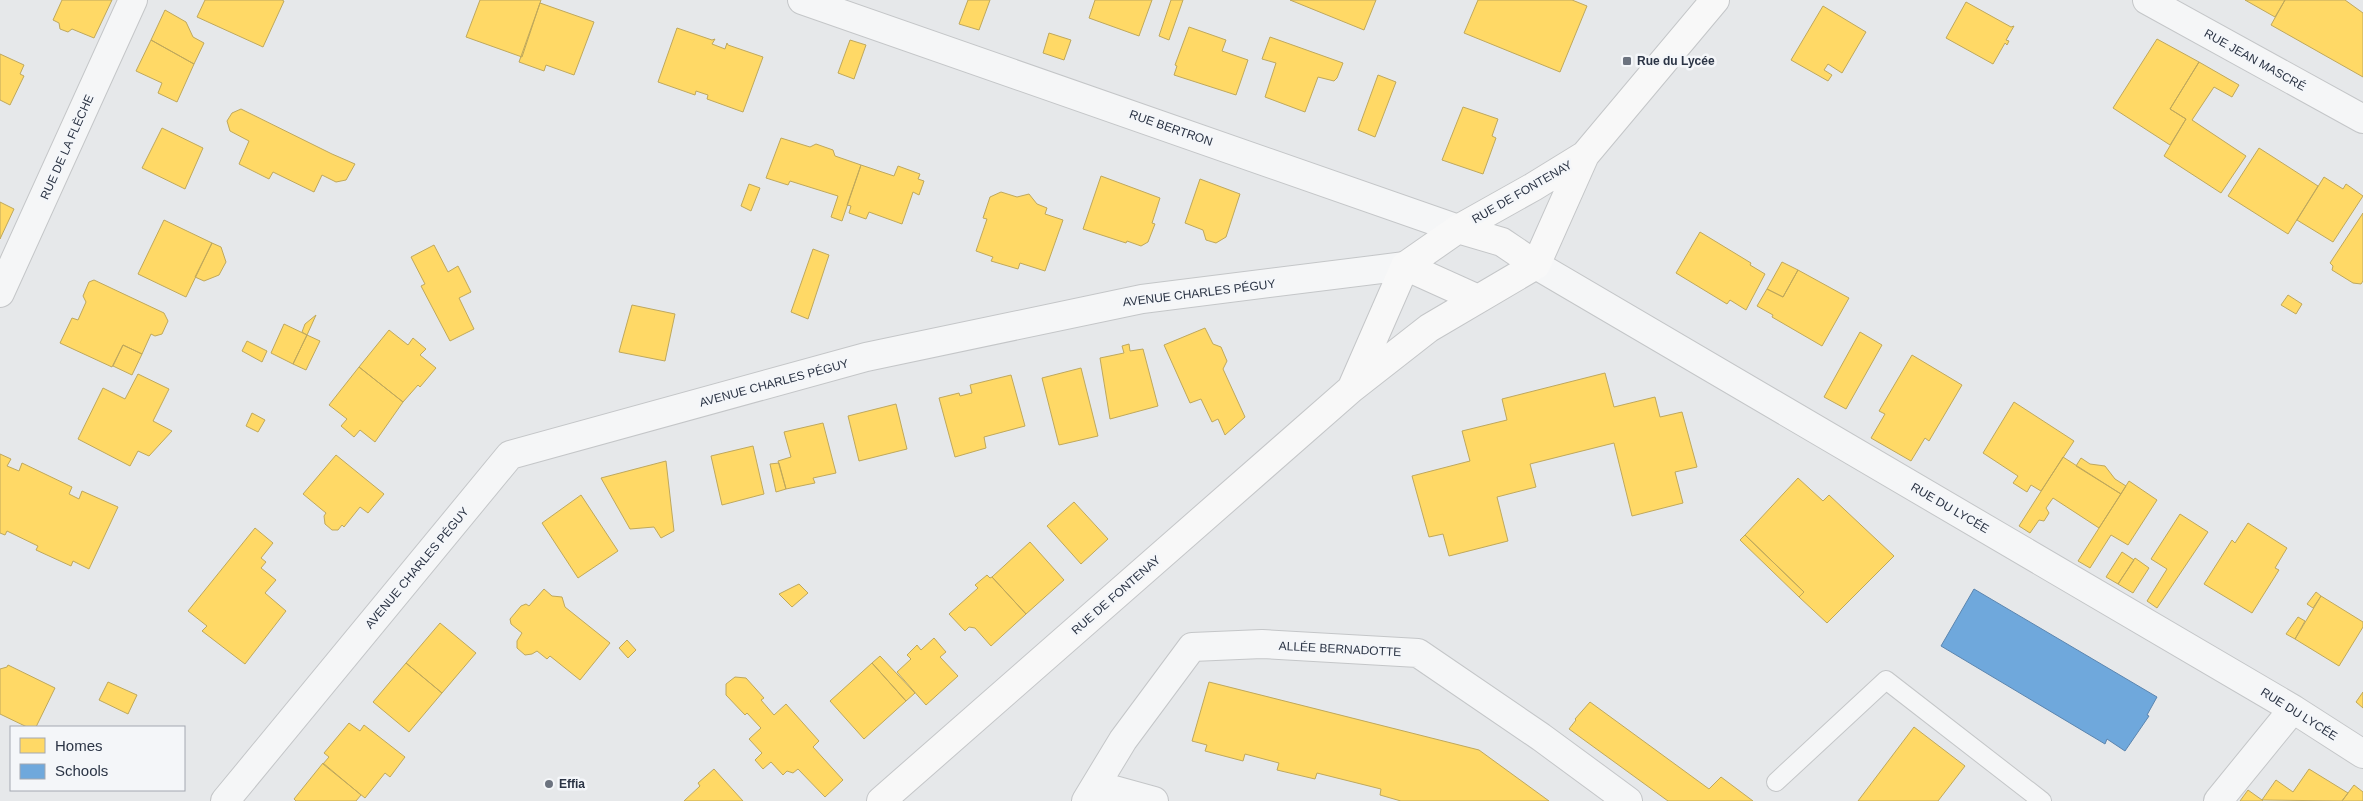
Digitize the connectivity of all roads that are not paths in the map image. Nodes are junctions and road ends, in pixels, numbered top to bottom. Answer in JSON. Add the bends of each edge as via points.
{"nodes":[{"id":1,"x":133,"y":0,"type":"edge"},
{"id":2,"x":802,"y":0,"type":"edge"},
{"id":3,"x":2147,"y":0,"type":"edge"},
{"id":4,"x":1708,"y":2,"type":"edge"},
{"id":5,"x":2363,"y":119,"type":"edge"},
{"id":6,"x":1585,"y":155,"type":"junction"},
{"id":7,"x":1458,"y":229,"type":"junction"},
{"id":8,"x":1405,"y":266,"type":"junction"},
{"id":9,"x":1536,"y":266,"type":"junction"},
{"id":10,"x":0,"y":294,"type":"edge"},
{"id":11,"x":1478,"y":298,"type":"junction"},
{"id":12,"x":1351,"y":389,"type":"junction"},
{"id":13,"x":2293,"y":709,"type":"junction"},
{"id":14,"x":2363,"y":754,"type":"edge"},
{"id":15,"x":1776,"y":782,"type":"dead end"},
{"id":16,"x":1090,"y":793,"type":"edge"},
{"id":17,"x":225,"y":801,"type":"edge"},
{"id":18,"x":881,"y":801,"type":"edge"},
{"id":19,"x":1154,"y":801,"type":"edge"},
{"id":20,"x":1628,"y":801,"type":"edge"},
{"id":21,"x":2042,"y":801,"type":"edge"},
{"id":22,"x":2218,"y":801,"type":"edge"}],
"edges":[{"from":1,"to":10,"type":"street","name":"RUE DE LA FLÈCHE"},
{"from":2,"to":7,"type":"street","name":"RUE BERTRON"},
{"from":3,"to":5,"type":"street","name":"RUE JEAN MASCRÉ"},
{"from":4,"to":6,"type":"main road","name":"RUE DE FONTENAY"},
{"from":6,"to":7,"type":"main road","name":"RUE DE FONTENAY"},
{"from":6,"to":9,"type":"main road","name":"RUE DE FONTENAY"},
{"from":7,"to":8,"type":"main road","name":"RUE DE FONTENAY"},
{"from":7,"to":9,"type":"main road","name":"RUE BERTRON","via":[[1502,242]]},
{"from":8,"to":11,"type":"main road"},
{"from":8,"to":12,"type":"main road","name":"RUE DE FONTENAY"},
{"from":8,"to":17,"type":"street","name":"AVENUE CHARLES PÉGUY","via":[[1142,299],[866,357],[510,455]]},
{"from":9,"to":11,"type":"main road","name":"RUE DE FONTENAY"},
{"from":9,"to":13,"type":"street","name":"RUE DU LYCÉE"},
{"from":11,"to":12,"type":"main road","name":"RUE DE FONTENAY","via":[[1429,328]]},
{"from":12,"to":18,"type":"main road","name":"RUE DE FONTENAY"},
{"from":13,"to":14,"type":"street","name":"RUE DU LYCÉE"},
{"from":13,"to":22,"type":"street"},
{"from":15,"to":21,"type":"lane","via":[[1886,680]]},
{"from":16,"to":19,"type":"street"},
{"from":16,"to":20,"type":"street","name":"ALLÉE BERNADOTTE","via":[[1123,740],[1192,647],[1262,644],[1418,653]]}]}
